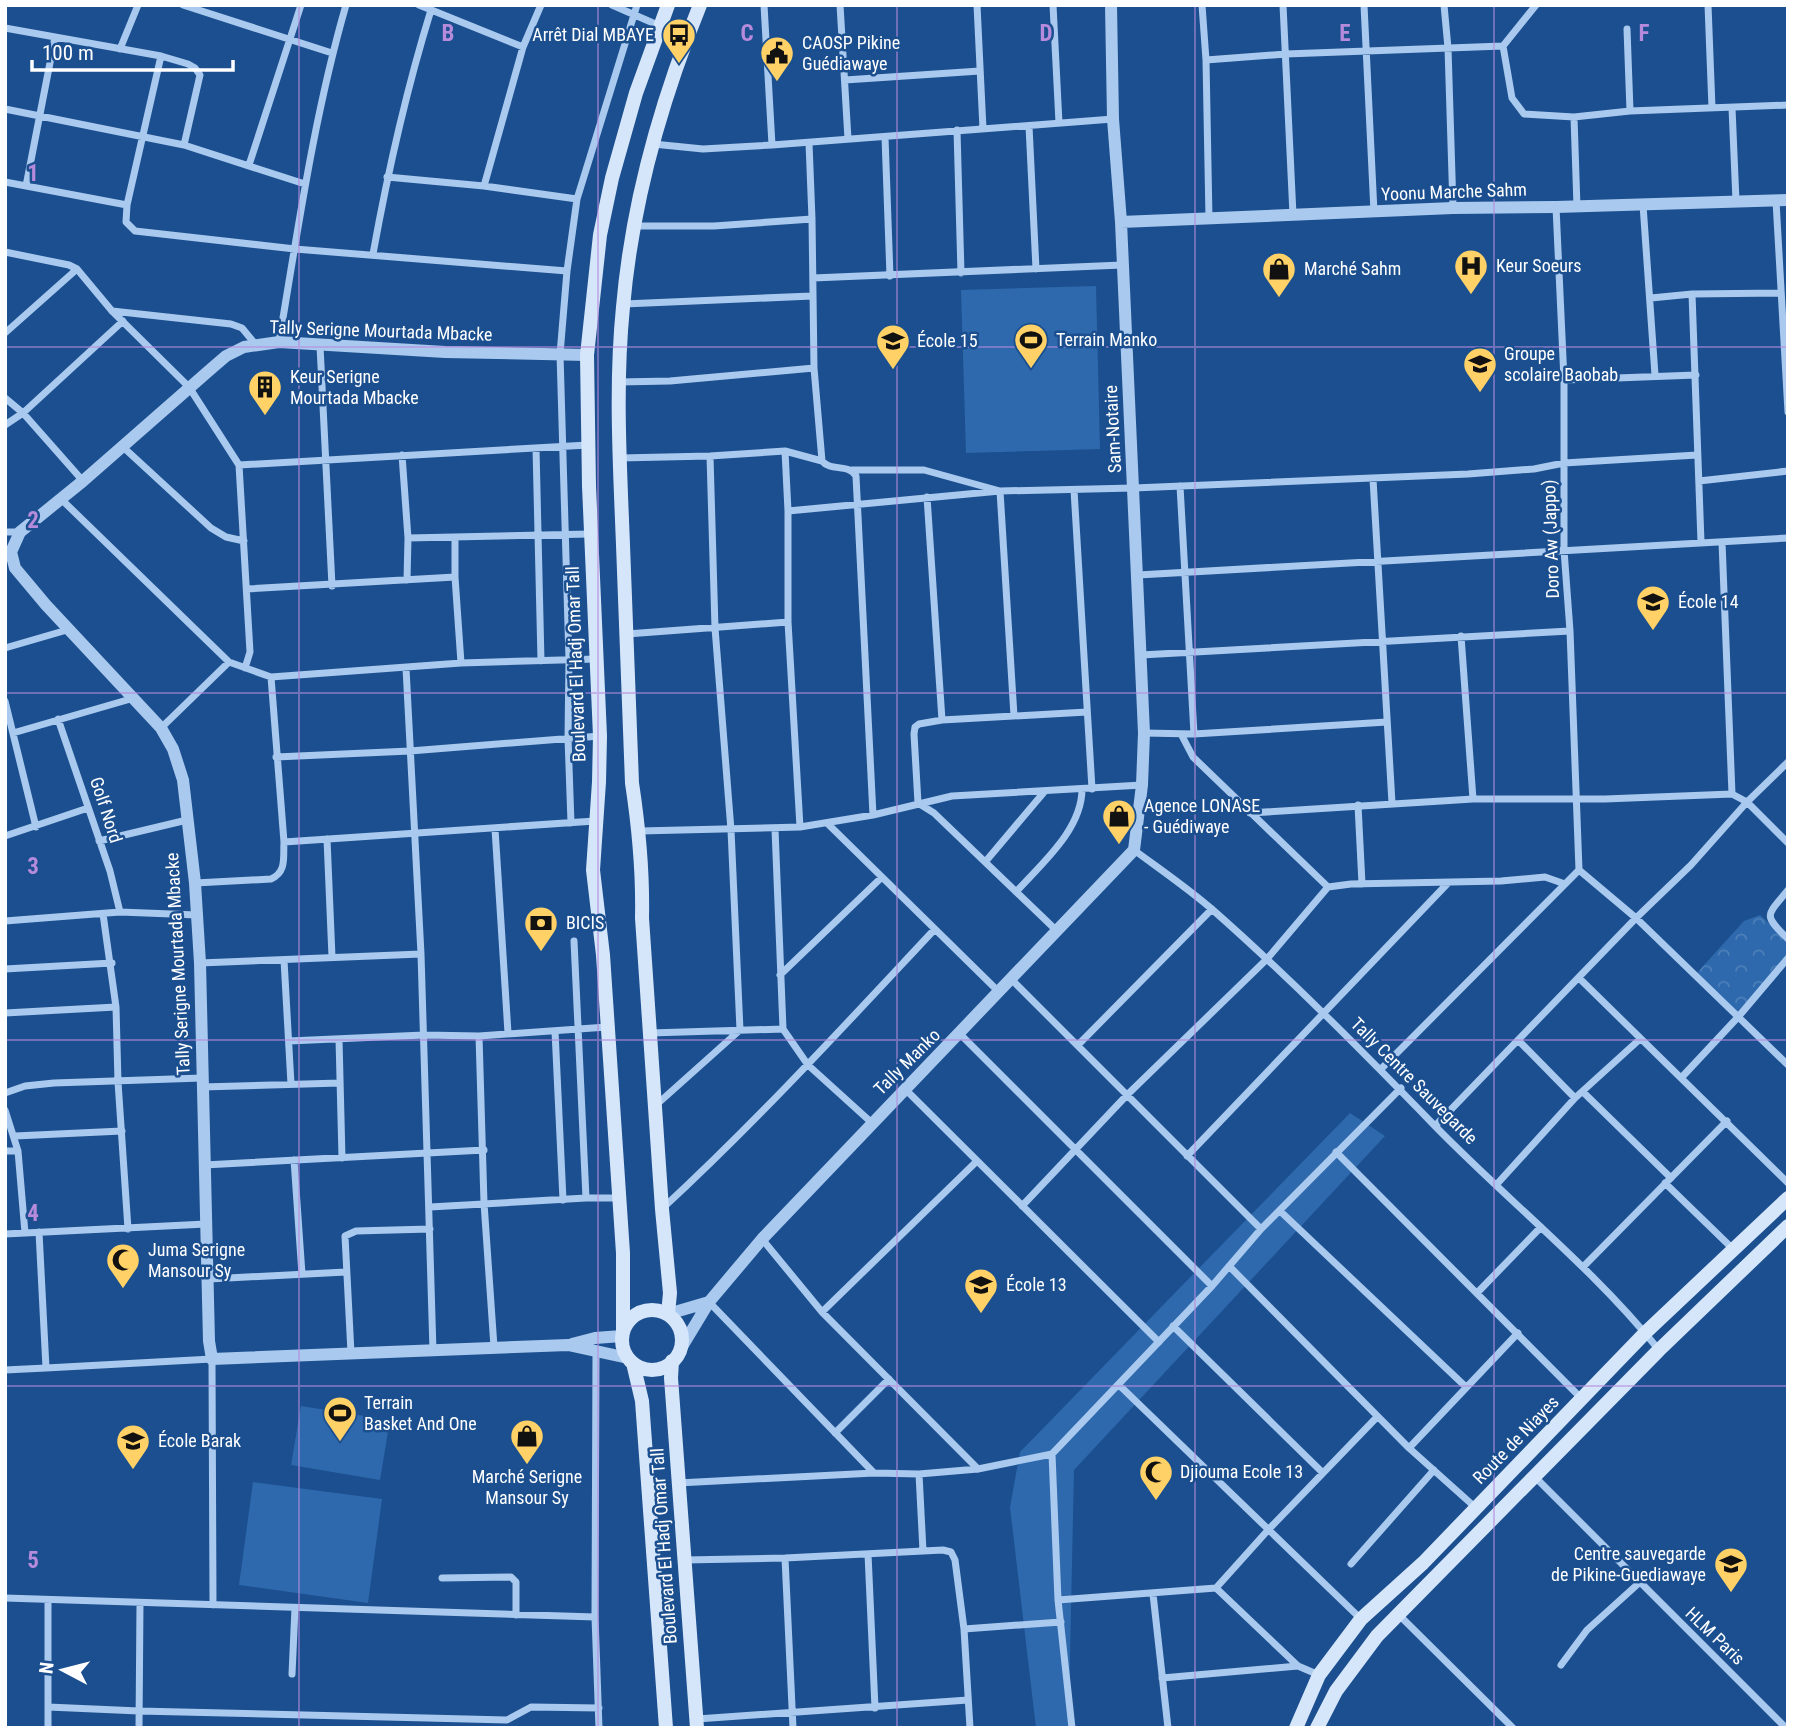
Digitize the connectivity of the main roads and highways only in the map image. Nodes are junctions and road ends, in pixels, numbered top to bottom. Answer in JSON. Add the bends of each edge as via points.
{"nodes":[{"id":1,"x":668,"y":5,"type":"edge"},
{"id":2,"x":700,"y":5,"type":"edge"},
{"id":3,"x":1788,"y":1198,"type":"edge"},
{"id":4,"x":1788,"y":1226,"type":"edge"},
{"id":5,"x":668,"y":1314,"type":"junction"},
{"id":6,"x":622,"y":1334,"type":"junction"},
{"id":7,"x":676,"y":1356,"type":"junction"},
{"id":8,"x":631,"y":1361,"type":"junction"},
{"id":9,"x":696,"y":1723,"type":"edge"},
{"id":10,"x":666,"y":1728,"type":"edge"},
{"id":11,"x":1296,"y":1728,"type":"edge"},
{"id":12,"x":1317,"y":1728,"type":"edge"}],
"edges":[{"from":1,"to":6,"type":"main road","name":"Boulevard El Hadj Omar Tall","via":[[612,178],[598,247],[587,355],[600,736],[593,870],[623,1253]]},
{"from":2,"to":5,"type":"main road","via":[[645,171],[623,304],[619,382],[632,783],[643,872],[642,918]]},
{"from":3,"to":11,"type":"main road","name":"Route de Niayes","via":[[1646,1333],[1423,1563],[1362,1619],[1319,1675]]},
{"from":4,"to":12,"type":"main road","via":[[1377,1636],[1336,1691]]},
{"from":5,"to":6,"type":"main road","via":[[642,1311],[630,1319]]},
{"from":5,"to":7,"type":"main road","via":[[679,1327],[682,1343]]},
{"from":6,"to":8,"type":"main road"},
{"from":7,"to":8,"type":"main road","via":[[666,1367],[654,1370]]},
{"from":7,"to":9,"type":"main road","name":"Boulevard El Hadj Omar Tall","via":[[671,1378]]},
{"from":8,"to":10,"type":"main road","name":"Boulevard El Hadj Omar Tall","via":[[642,1401]]}]}
